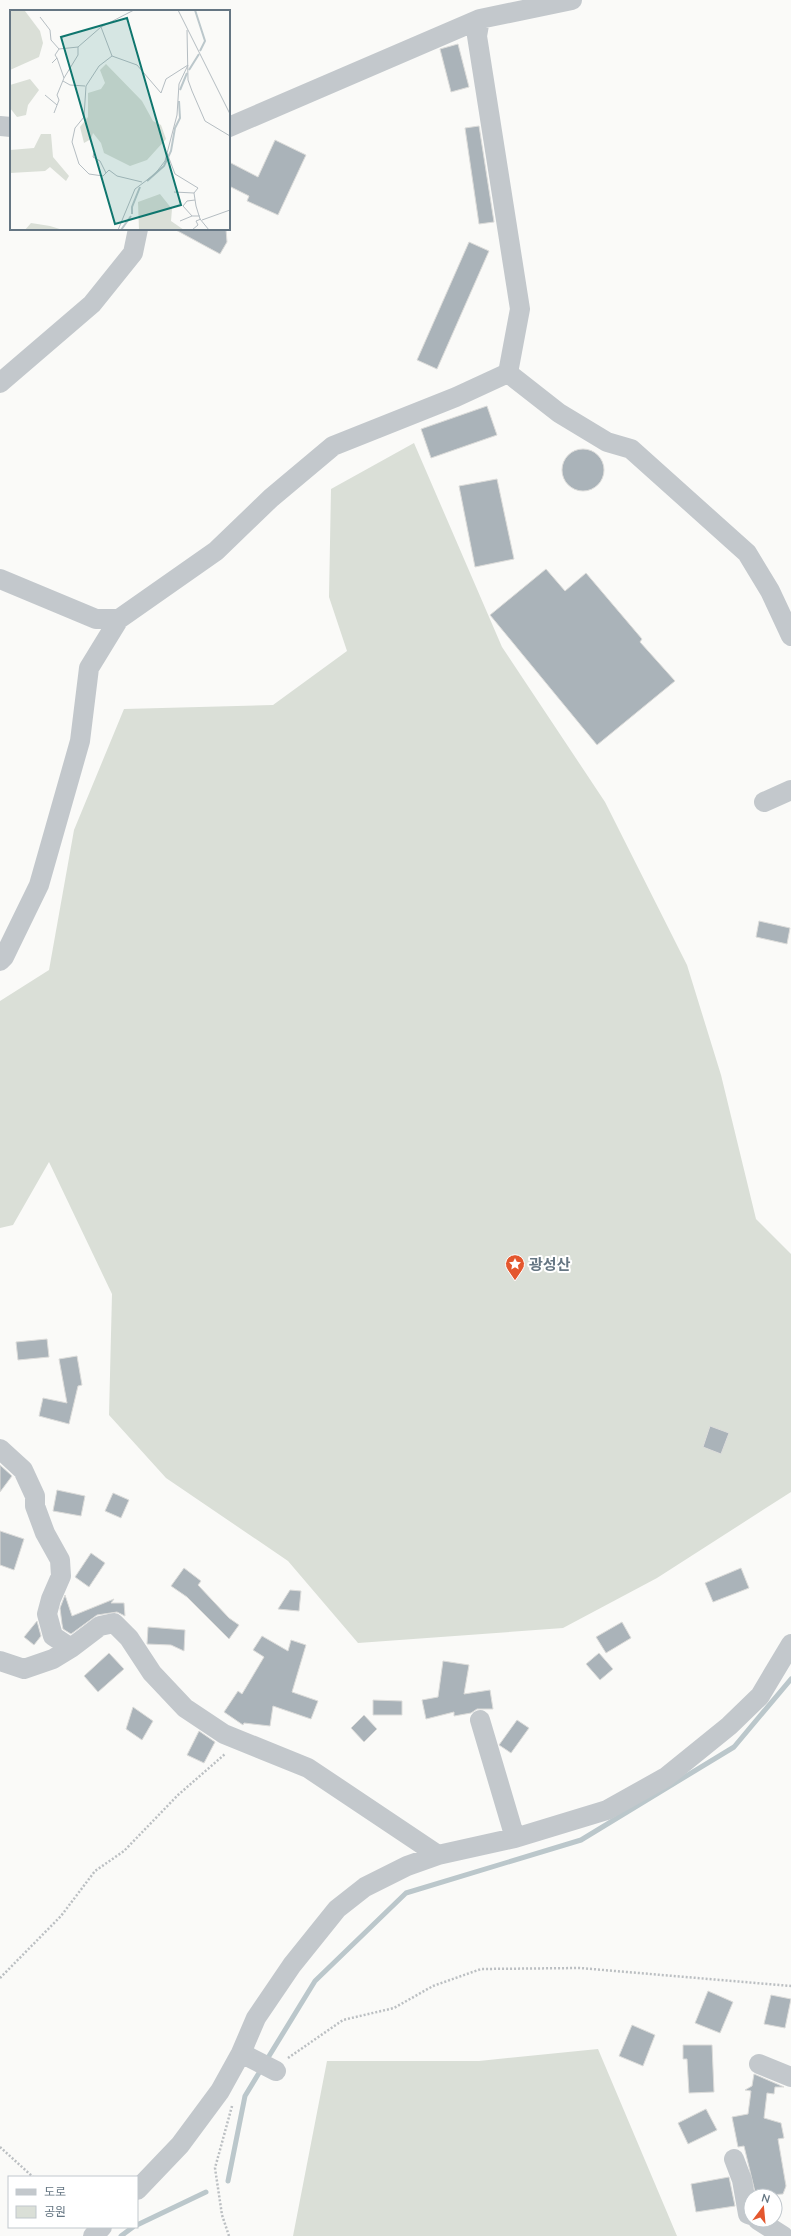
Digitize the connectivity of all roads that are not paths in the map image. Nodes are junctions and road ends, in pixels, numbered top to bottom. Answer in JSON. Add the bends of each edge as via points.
{"nodes":[{"id":1,"x":572,"y":0,"type":"edge"},
{"id":2,"x":480,"y":19,"type":"junction"},
{"id":3,"x":0,"y":126,"type":"edge"},
{"id":4,"x":10,"y":127,"type":"edge"},
{"id":5,"x":230,"y":127,"type":"edge"},
{"id":6,"x":138,"y":230,"type":"edge"},
{"id":7,"x":508,"y":372,"type":"junction"},
{"id":8,"x":0,"y":383,"type":"edge"},
{"id":9,"x":0,"y":579,"type":"edge"},
{"id":10,"x":119,"y":619,"type":"junction"},
{"id":11,"x":791,"y":636,"type":"edge"},
{"id":12,"x":791,"y":790,"type":"edge"},
{"id":13,"x":764,"y":802,"type":"dead end"},
{"id":14,"x":0,"y":961,"type":"edge"},
{"id":15,"x":0,"y":1449,"type":"edge"},
{"id":16,"x":791,"y":1644,"type":"edge"},
{"id":17,"x":71,"y":1648,"type":"junction"},
{"id":18,"x":0,"y":1661,"type":"edge"},
{"id":19,"x":480,"y":1720,"type":"dead end"},
{"id":20,"x":516,"y":1838,"type":"junction"},
{"id":21,"x":438,"y":1855,"type":"junction"},
{"id":22,"x":241,"y":2053,"type":"junction"},
{"id":23,"x":759,"y":2064,"type":"dead end"},
{"id":24,"x":276,"y":2071,"type":"road end"},
{"id":25,"x":791,"y":2077,"type":"edge"},
{"id":26,"x":734,"y":2159,"type":"dead end"},
{"id":27,"x":743,"y":2188,"type":"edge"},
{"id":28,"x":138,"y":2189,"type":"edge"},
{"id":29,"x":101,"y":2228,"type":"edge"},
{"id":30,"x":770,"y":2228,"type":"edge"},
{"id":31,"x":93,"y":2236,"type":"edge"},
{"id":32,"x":783,"y":2236,"type":"edge"}],
"edges":[{"from":1,"to":2,"type":"street"},
{"from":2,"to":5,"type":"street"},
{"from":2,"to":7,"type":"street","via":[[478,36],[520,309]]},
{"from":3,"to":4,"type":"street"},
{"from":6,"to":8,"type":"street","via":[[133,253],[92,304]]},
{"from":7,"to":10,"type":"street","via":[[456,397],[333,446],[271,498],[216,551]]},
{"from":7,"to":11,"type":"street","via":[[559,413],[607,442],[631,449],[747,553],[770,591]]},
{"from":9,"to":10,"type":"street","via":[[96,619]]},
{"from":10,"to":14,"type":"street","via":[[89,668],[80,741],[39,885]]},
{"from":12,"to":13,"type":"street"},
{"from":15,"to":17,"type":"street","via":[[23,1470],[35,1496],[35,1506],[45,1533],[60,1560],[61,1576],[47,1614],[53,1636]]},
{"from":16,"to":20,"type":"street","via":[[760,1696],[729,1726],[666,1777],[607,1810]]},
{"from":17,"to":18,"type":"street","via":[[53,1659],[24,1669]]},
{"from":17,"to":21,"type":"street","via":[[100,1626],[114,1623],[129,1638],[152,1673],[186,1708],[224,1734],[308,1768]]},
{"from":19,"to":20,"type":"street"},
{"from":20,"to":21,"type":"street"},
{"from":21,"to":22,"type":"street","via":[[406,1866],[365,1887],[337,1909],[292,1965],[256,2018]]},
{"from":22,"to":24,"type":"street"},
{"from":22,"to":28,"type":"street","via":[[220,2091],[180,2145]]},
{"from":23,"to":25,"type":"street"},
{"from":26,"to":27,"type":"street"},
{"from":29,"to":31,"type":"street"},
{"from":30,"to":32,"type":"street"}]}
